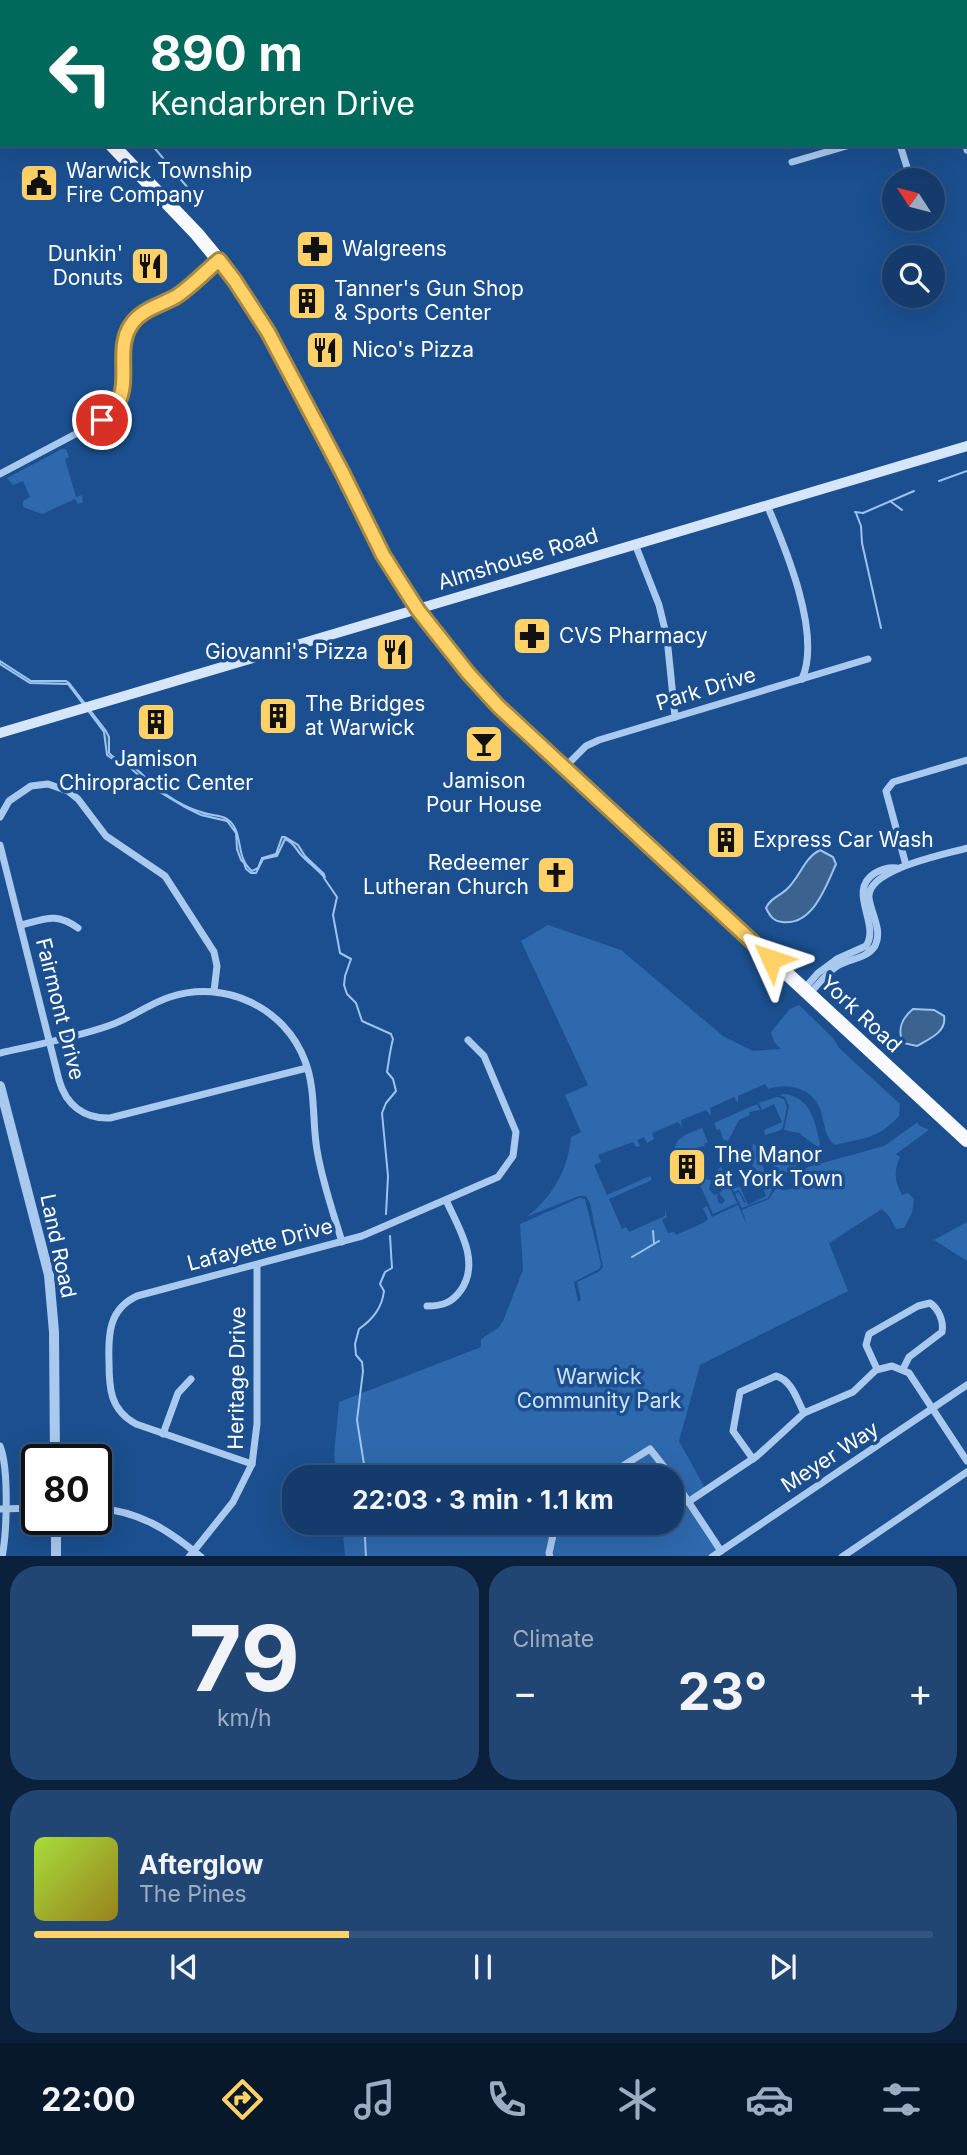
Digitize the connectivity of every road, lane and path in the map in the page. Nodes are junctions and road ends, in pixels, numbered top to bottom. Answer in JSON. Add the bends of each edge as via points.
{"nodes":[{"id":1,"x":114,"y":147,"type":"edge"},
{"id":2,"x":843,"y":147,"type":"edge"},
{"id":3,"x":901,"y":147,"type":"edge"},
{"id":4,"x":792,"y":162,"type":"dead end"},
{"id":5,"x":907,"y":168,"type":"edge"},
{"id":6,"x":219,"y":260,"type":"junction"},
{"id":7,"x":967,"y":446,"type":"edge"},
{"id":8,"x":0,"y":474,"type":"edge"},
{"id":9,"x":767,"y":505,"type":"junction"},
{"id":10,"x":635,"y":544,"type":"junction"},
{"id":11,"x":418,"y":610,"type":"junction"},
{"id":12,"x":868,"y":659,"type":"dead end"},
{"id":13,"x":802,"y":679,"type":"junction"},
{"id":14,"x":675,"y":717,"type":"junction"},
{"id":15,"x":0,"y":733,"type":"edge"},
{"id":16,"x":967,"y":760,"type":"edge"},
{"id":17,"x":564,"y":768,"type":"junction"},
{"id":18,"x":0,"y":817,"type":"edge"},
{"id":19,"x":0,"y":845,"type":"edge"},
{"id":20,"x":967,"y":848,"type":"edge"},
{"id":21,"x":906,"y":865,"type":"junction"},
{"id":22,"x":21,"y":925,"type":"junction"},
{"id":23,"x":78,"y":928,"type":"dead end"},
{"id":24,"x":214,"y":992,"type":"junction"},
{"id":25,"x":807,"y":992,"type":"junction"},
{"id":26,"x":468,"y":1040,"type":"dead end"},
{"id":27,"x":49,"y":1041,"type":"junction"},
{"id":28,"x":0,"y":1053,"type":"edge"},
{"id":29,"x":307,"y":1068,"type":"junction"},
{"id":30,"x":0,"y":1086,"type":"edge"},
{"id":31,"x":964,"y":1139,"type":"edge"},
{"id":32,"x":446,"y":1200,"type":"junction"},
{"id":33,"x":342,"y":1242,"type":"junction"},
{"id":34,"x":257,"y":1265,"type":"junction"},
{"id":35,"x":427,"y":1306,"type":"dead end"},
{"id":36,"x":877,"y":1369,"type":"junction"},
{"id":37,"x":903,"y":1369,"type":"junction"},
{"id":38,"x":191,"y":1379,"type":"dead end"},
{"id":39,"x":967,"y":1385,"type":"edge"},
{"id":40,"x":933,"y":1409,"type":"junction"},
{"id":41,"x":804,"y":1413,"type":"junction"},
{"id":42,"x":163,"y":1434,"type":"junction"},
{"id":43,"x":55,"y":1444,"type":"edge"},
{"id":44,"x":0,"y":1446,"type":"edge"},
{"id":45,"x":755,"y":1457,"type":"junction"},
{"id":46,"x":967,"y":1461,"type":"edge"},
{"id":47,"x":252,"y":1464,"type":"junction"},
{"id":48,"x":624,"y":1465,"type":"edge"},
{"id":49,"x":664,"y":1465,"type":"edge"},
{"id":50,"x":967,"y":1472,"type":"edge"},
{"id":51,"x":684,"y":1496,"type":"edge"},
{"id":52,"x":688,"y":1502,"type":"junction"},
{"id":53,"x":21,"y":1508,"type":"edge"},
{"id":54,"x":2,"y":1509,"type":"edge"},
{"id":55,"x":112,"y":1510,"type":"edge"},
{"id":56,"x":56,"y":1535,"type":"edge"},
{"id":57,"x":554,"y":1535,"type":"edge"},
{"id":58,"x":721,"y":1551,"type":"junction"},
{"id":59,"x":191,"y":1553,"type":"edge"},
{"id":60,"x":2,"y":1556,"type":"edge"},
{"id":61,"x":56,"y":1556,"type":"edge"},
{"id":62,"x":201,"y":1556,"type":"edge"},
{"id":63,"x":550,"y":1556,"type":"edge"},
{"id":64,"x":712,"y":1556,"type":"edge"},
{"id":65,"x":842,"y":1556,"type":"edge"}],
"edges":[{"from":1,"to":6,"type":"highway","name":"York Road"},
{"from":2,"to":4,"type":"street"},
{"from":3,"to":5,"type":"street"},
{"from":6,"to":8,"type":"street","via":[[178,295],[132,322],[126,333],[123,390],[116,408],[102,420]]},
{"from":6,"to":11,"type":"highway","name":"York Road","via":[[268,332],[383,555]]},
{"from":7,"to":9,"type":"main road","name":"Almshouse Road"},
{"from":9,"to":10,"type":"main road","name":"Almshouse Road"},
{"from":9,"to":13,"type":"street","via":[[799,593],[807,654]]},
{"from":10,"to":11,"type":"main road","name":"Almshouse Road"},
{"from":10,"to":14,"type":"street","via":[[667,638]]},
{"from":11,"to":15,"type":"main road","name":"Almshouse Road"},
{"from":11,"to":17,"type":"highway","name":"York Road","via":[[498,706]]},
{"from":12,"to":13,"type":"street","name":"Park Drive"},
{"from":13,"to":14,"type":"street","name":"Park Drive"},
{"from":14,"to":17,"type":"street","name":"Park Drive","via":[[589,743]]},
{"from":16,"to":21,"type":"street","via":[[893,782],[886,791]]},
{"from":17,"to":25,"type":"highway","name":"York Road"},
{"from":18,"to":24,"type":"street","via":[[9,801],[31,786],[54,785],[74,795],[106,836],[165,876],[214,952]]},
{"from":19,"to":22,"type":"street","name":"Fairmont Drive"},
{"from":20,"to":21,"type":"street"},
{"from":21,"to":25,"type":"street","via":[[878,871],[866,883],[863,900],[872,934],[866,946],[830,964]]},
{"from":22,"to":23,"type":"street","via":[[57,917]]},
{"from":22,"to":27,"type":"street","name":"Fairmont Drive"},
{"from":24,"to":27,"type":"street","via":[[170,997],[113,1024]]},
{"from":24,"to":29,"type":"street","via":[[247,1000],[275,1018],[295,1042]]},
{"from":25,"to":31,"type":"highway","name":"York Road"},
{"from":26,"to":32,"type":"street","name":"Lafayette Drive","via":[[484,1056],[514,1124],[515,1149],[498,1177]]},
{"from":27,"to":28,"type":"street"},
{"from":27,"to":29,"type":"street","name":"Fairmont Drive","via":[[65,1097],[79,1110],[102,1118]]},
{"from":29,"to":33,"type":"street","via":[[317,1153]]},
{"from":30,"to":43,"type":"street","name":"Land Road","via":[[49,1275]]},
{"from":32,"to":33,"type":"street","name":"Lafayette Drive"},
{"from":32,"to":35,"type":"street","via":[[468,1251],[469,1269],[454,1297]]},
{"from":33,"to":34,"type":"street","name":"Lafayette Drive"},
{"from":34,"to":42,"type":"street","name":"Lafayette Drive","via":[[137,1296],[117,1312],[108,1337],[111,1396],[130,1421]]},
{"from":34,"to":47,"type":"street","name":"Heritage Drive","via":[[257,1424]]},
{"from":36,"to":37,"type":"street"},
{"from":36,"to":37,"type":"street","via":[[866,1345],[869,1334],[930,1303],[937,1308],[942,1332],[909,1357]]},
{"from":36,"to":41,"type":"street","via":[[853,1392]]},
{"from":37,"to":40,"type":"street"},
{"from":38,"to":42,"type":"street","via":[[178,1392]]},
{"from":39,"to":40,"type":"street","name":"Meyer Way"},
{"from":40,"to":46,"type":"street"},
{"from":40,"to":58,"type":"street","name":"Meyer Way"},
{"from":41,"to":45,"type":"street"},
{"from":41,"to":45,"type":"street","via":[[783,1378],[776,1376],[740,1392],[733,1431]]},
{"from":42,"to":47,"type":"street","name":"Lafayette Drive"},
{"from":44,"to":54,"type":"street"},
{"from":45,"to":52,"type":"street"},
{"from":47,"to":59,"type":"street","name":"Heritage Drive","via":[[233,1502]]},
{"from":48,"to":49,"type":"street","via":[[650,1449]]},
{"from":50,"to":65,"type":"street"},
{"from":51,"to":52,"type":"street"},
{"from":52,"to":58,"type":"street"},
{"from":53,"to":54,"type":"street"},
{"from":54,"to":60,"type":"street"},
{"from":55,"to":59,"type":"street","via":[[153,1522]]},
{"from":56,"to":61,"type":"street"},
{"from":57,"to":63,"type":"street"},
{"from":58,"to":64,"type":"street","name":"Meyer Way"},
{"from":59,"to":62,"type":"street"}]}
